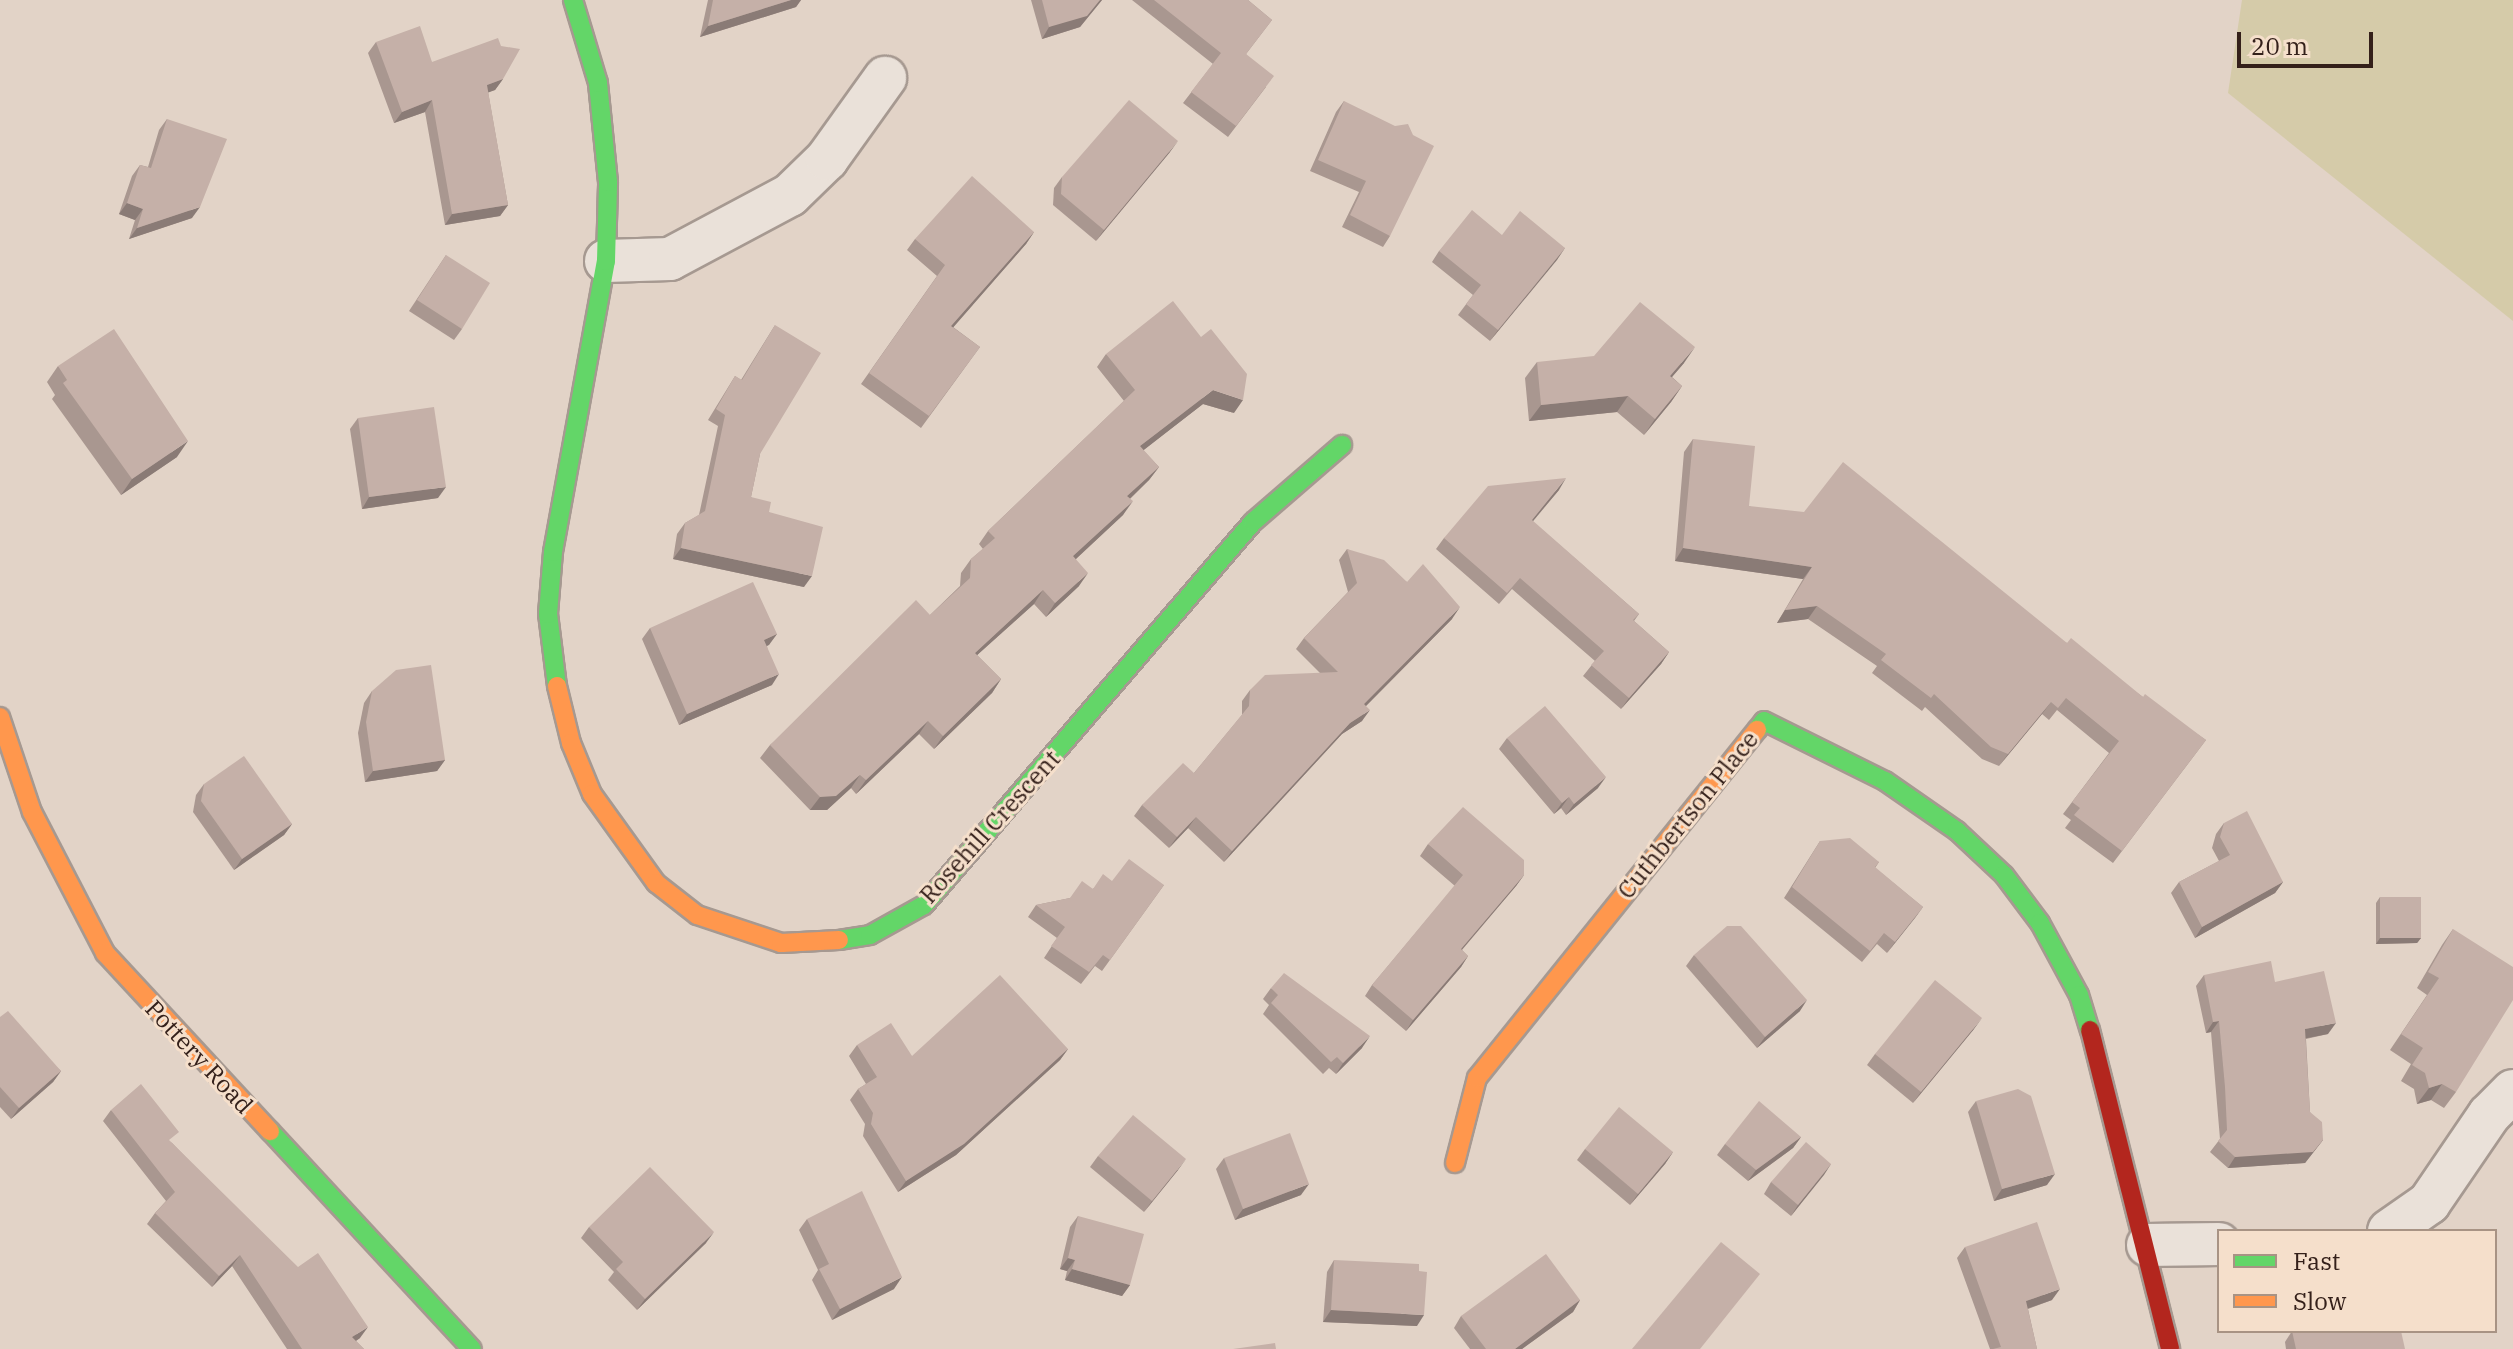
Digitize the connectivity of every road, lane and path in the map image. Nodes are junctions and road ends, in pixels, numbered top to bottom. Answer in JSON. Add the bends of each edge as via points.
{"nodes":[{"id":1,"x":573,"y":0,"type":"edge"},
{"id":2,"x":885,"y":78,"type":"dead end"},
{"id":3,"x":606,"y":261,"type":"junction"},
{"id":4,"x":1342,"y":445,"type":"dead end"},
{"id":5,"x":0,"y":717,"type":"edge"},
{"id":6,"x":2513,"y":1091,"type":"edge"},
{"id":7,"x":1455,"y":1163,"type":"dead end"},
{"id":8,"x":2394,"y":1229,"type":"edge"},
{"id":9,"x":2217,"y":1244,"type":"edge"},
{"id":10,"x":2148,"y":1245,"type":"junction"},
{"id":11,"x":472,"y":1349,"type":"edge"},
{"id":12,"x":2170,"y":1349,"type":"edge"}],
"edges":[{"from":1,"to":3,"type":"street","name":"Rosehill Crescent","via":[[598,83],[608,182]]},
{"from":2,"to":3,"type":"street","via":[[827,159],[790,195],[670,259]]},
{"from":3,"to":4,"type":"street","name":"Rosehill Crescent","via":[[553,552],[548,614],[556,682],[571,743],[592,794],[622,841],[656,883],[697,915],[741,934],[781,943],[825,943],[870,935],[924,905],[1253,522]]},
{"from":5,"to":11,"type":"street","name":"Pottery Road","via":[[32,812],[105,953]]},
{"from":6,"to":8,"type":"street","via":[[2489,1115],[2429,1203]]},
{"from":7,"to":10,"type":"street","name":"Cuthbertson Place","via":[[1477,1078],[1764,721],[1885,781],[1957,831],[2004,875],[2040,923],[2079,995]]},
{"from":9,"to":10,"type":"street"},
{"from":10,"to":12,"type":"street","name":"Cuthbertson Place"}]}
